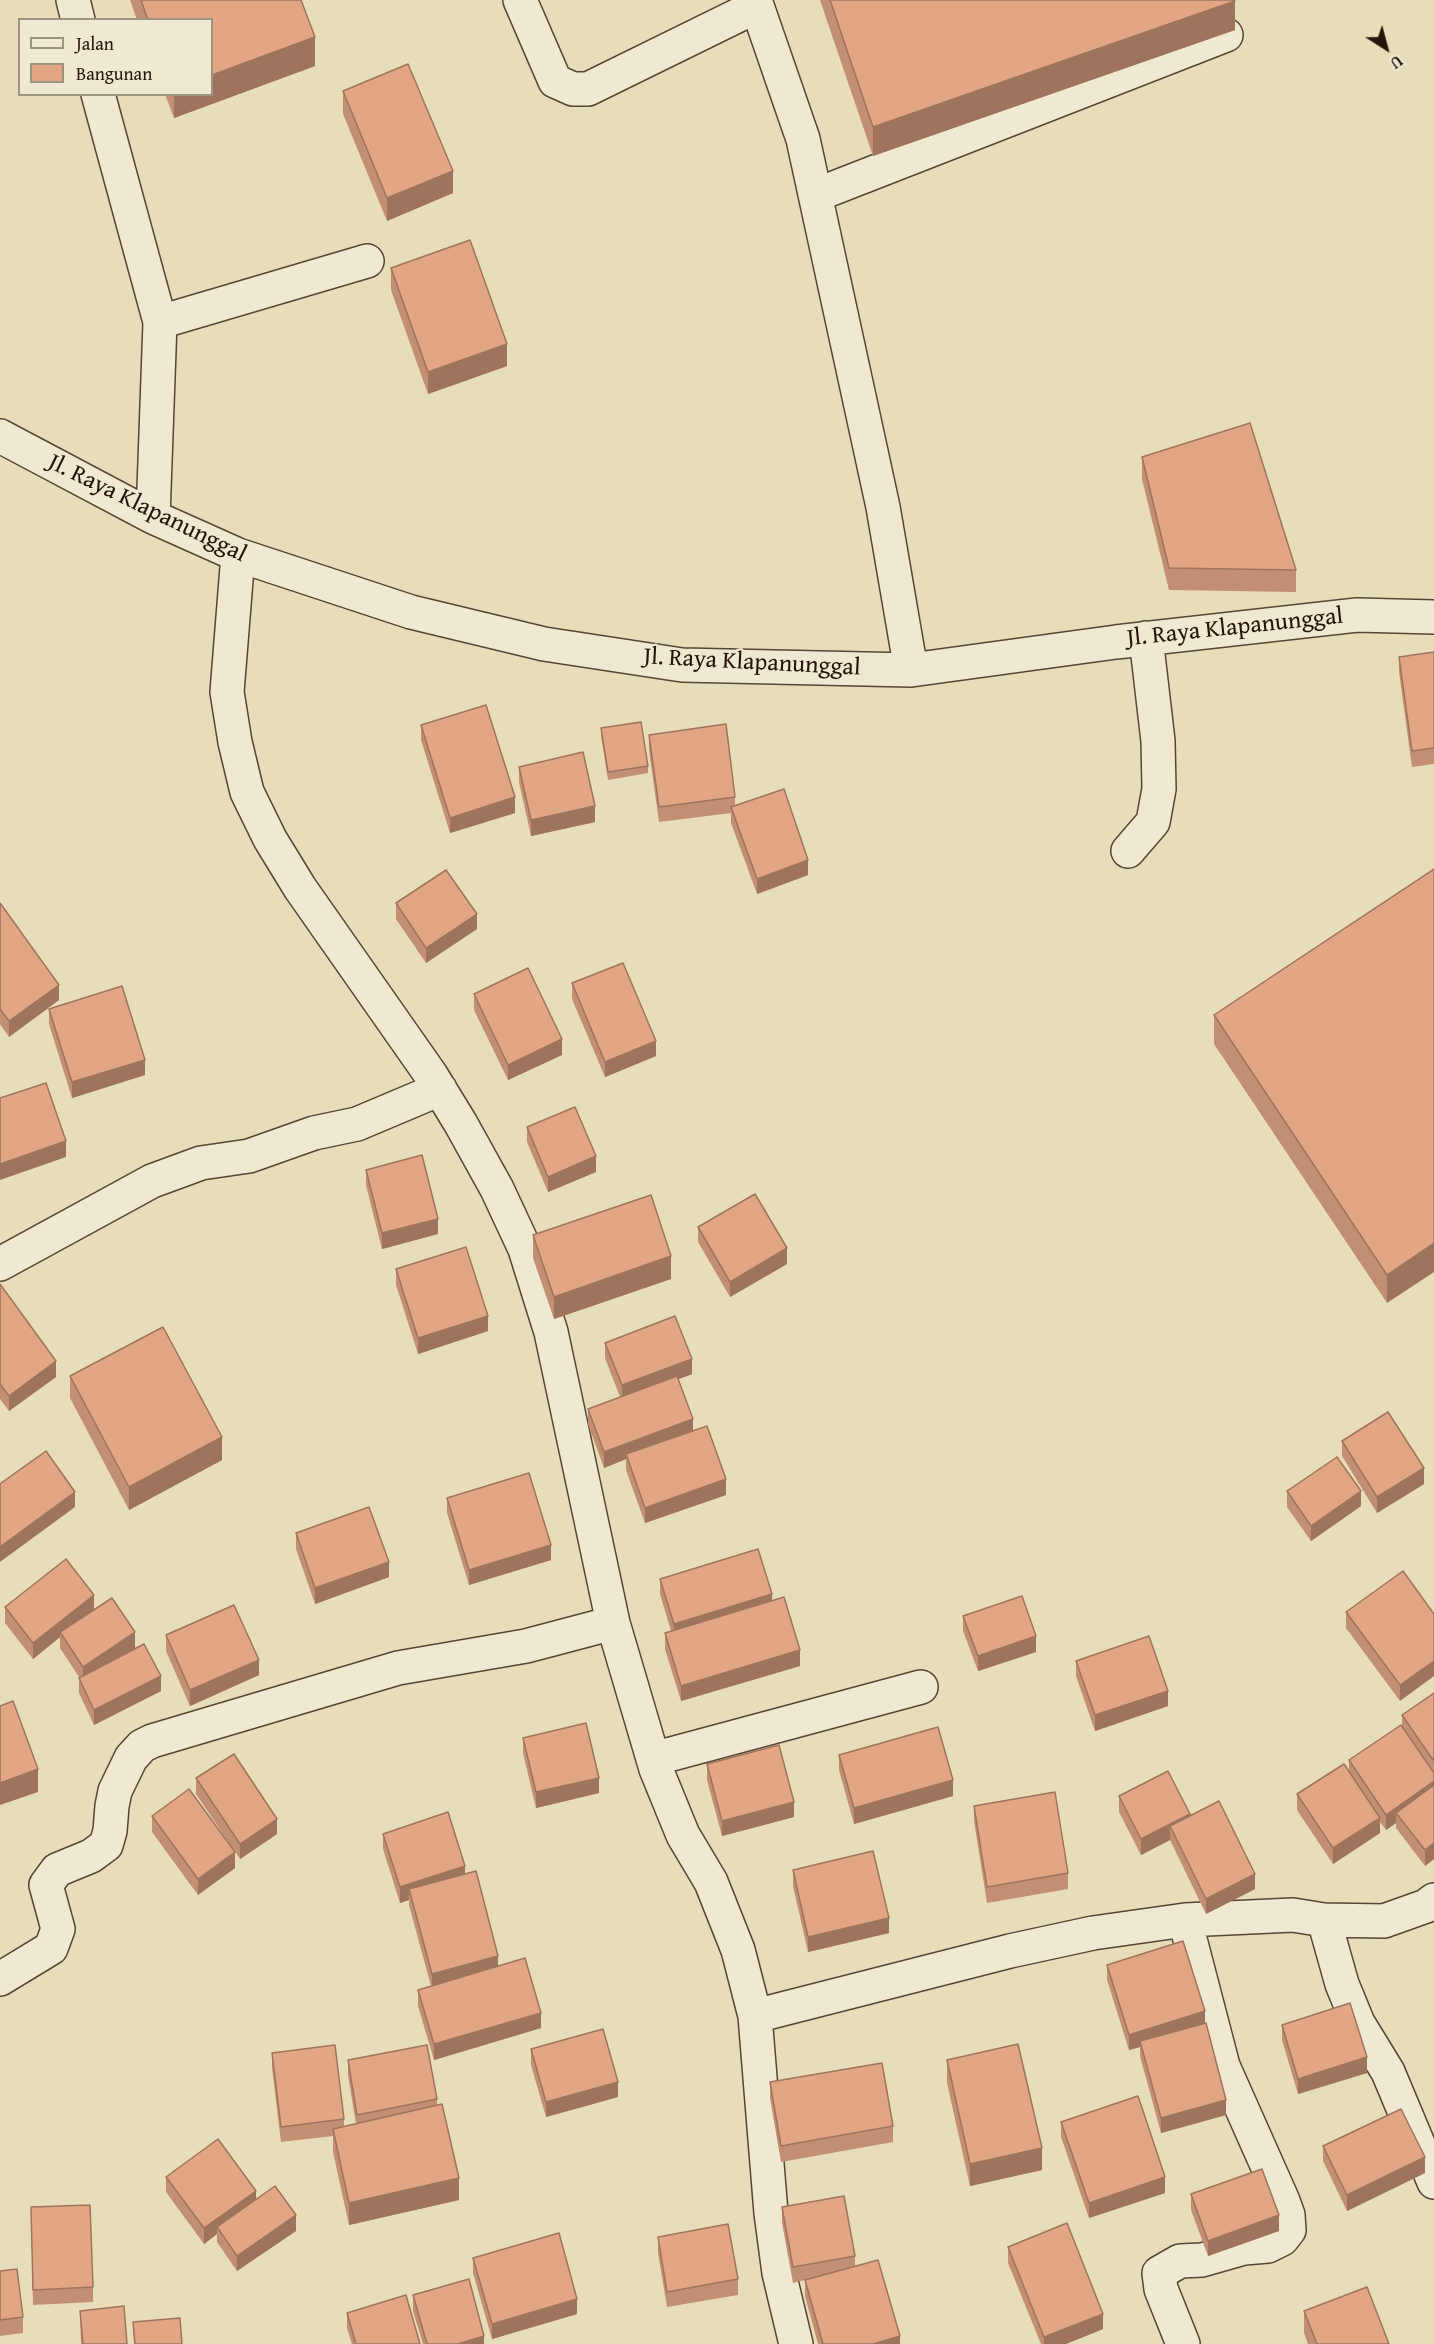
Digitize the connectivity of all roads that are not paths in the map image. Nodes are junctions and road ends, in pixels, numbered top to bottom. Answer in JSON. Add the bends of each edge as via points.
{"nodes":[{"id":1,"x":73,"y":0,"type":"edge"},
{"id":2,"x":520,"y":0,"type":"edge"},
{"id":3,"x":756,"y":3,"type":"edge"},
{"id":4,"x":78,"y":18,"type":"edge"},
{"id":5,"x":1226,"y":35,"type":"edge"},
{"id":6,"x":99,"y":96,"type":"edge"},
{"id":7,"x":816,"y":195,"type":"junction"},
{"id":8,"x":367,"y":261,"type":"dead end"},
{"id":9,"x":160,"y":322,"type":"junction"},
{"id":10,"x":0,"y":436,"type":"edge"},
{"id":11,"x":153,"y":517,"type":"junction"},
{"id":12,"x":238,"y":555,"type":"junction"},
{"id":13,"x":1434,"y":618,"type":"edge"},
{"id":14,"x":1146,"y":638,"type":"junction"},
{"id":15,"x":911,"y":670,"type":"junction"},
{"id":16,"x":1128,"y":851,"type":"dead end"},
{"id":17,"x":440,"y":1089,"type":"junction"},
{"id":18,"x":0,"y":1264,"type":"edge"},
{"id":19,"x":613,"y":1623,"type":"junction"},
{"id":20,"x":921,"y":1687,"type":"dead end"},
{"id":21,"x":653,"y":1759,"type":"junction"},
{"id":22,"x":1434,"y":1900,"type":"edge"},
{"id":23,"x":1185,"y":1920,"type":"junction"},
{"id":24,"x":1324,"y":1920,"type":"junction"},
{"id":25,"x":0,"y":1979,"type":"edge"},
{"id":26,"x":755,"y":2016,"type":"junction"},
{"id":27,"x":1434,"y":2182,"type":"edge"},
{"id":28,"x":796,"y":2344,"type":"edge"},
{"id":29,"x":1183,"y":2344,"type":"edge"}],
"edges":[{"from":1,"to":4,"type":"street"},
{"from":2,"to":3,"type":"street","via":[[555,81],[573,89],[588,89]]},
{"from":3,"to":7,"type":"street","via":[[803,139]]},
{"from":5,"to":7,"type":"street"},
{"from":6,"to":9,"type":"street"},
{"from":7,"to":15,"type":"street","via":[[883,507]]},
{"from":8,"to":9,"type":"street"},
{"from":9,"to":11,"type":"street"},
{"from":10,"to":11,"type":"street","name":"Jl. Raya Klapanunggal"},
{"from":11,"to":12,"type":"street","name":"Jl. Raya Klapanunggal"},
{"from":12,"to":15,"type":"street","name":"Jl. Raya Klapanunggal","via":[[411,612],[544,644],[682,665]]},
{"from":12,"to":17,"type":"street","via":[[226,692],[247,792],[300,888]]},
{"from":13,"to":14,"type":"street","name":"Jl. Raya Klapanunggal","via":[[1357,615]]},
{"from":14,"to":15,"type":"street","name":"Jl. Raya Klapanunggal"},
{"from":14,"to":16,"type":"street","via":[[1160,789],[1153,822]]},
{"from":17,"to":18,"type":"street","via":[[357,1124],[314,1133],[249,1156],[201,1163],[152,1181]]},
{"from":17,"to":19,"type":"street","via":[[497,1189],[525,1249],[551,1332]]},
{"from":19,"to":21,"type":"street"},
{"from":19,"to":25,"type":"street","via":[[526,1646],[398,1668],[142,1746],[131,1758],[115,1791],[106,1845],[57,1870],[46,1885],[58,1929],[51,1947]]},
{"from":20,"to":21,"type":"street"},
{"from":21,"to":26,"type":"street","via":[[683,1835],[711,1882],[738,1950]]},
{"from":22,"to":24,"type":"street","via":[[1384,1921]]},
{"from":23,"to":24,"type":"street","via":[[1293,1915]]},
{"from":23,"to":26,"type":"street","via":[[1041,1944]]},
{"from":23,"to":29,"type":"street","via":[[1223,2066],[1283,2200],[1289,2230],[1268,2246],[1179,2261],[1159,2273],[1161,2289]]},
{"from":24,"to":27,"type":"street","via":[[1342,1984],[1359,2023],[1388,2072]]},
{"from":26,"to":28,"type":"street","via":[[771,2213],[779,2273]]}]}
